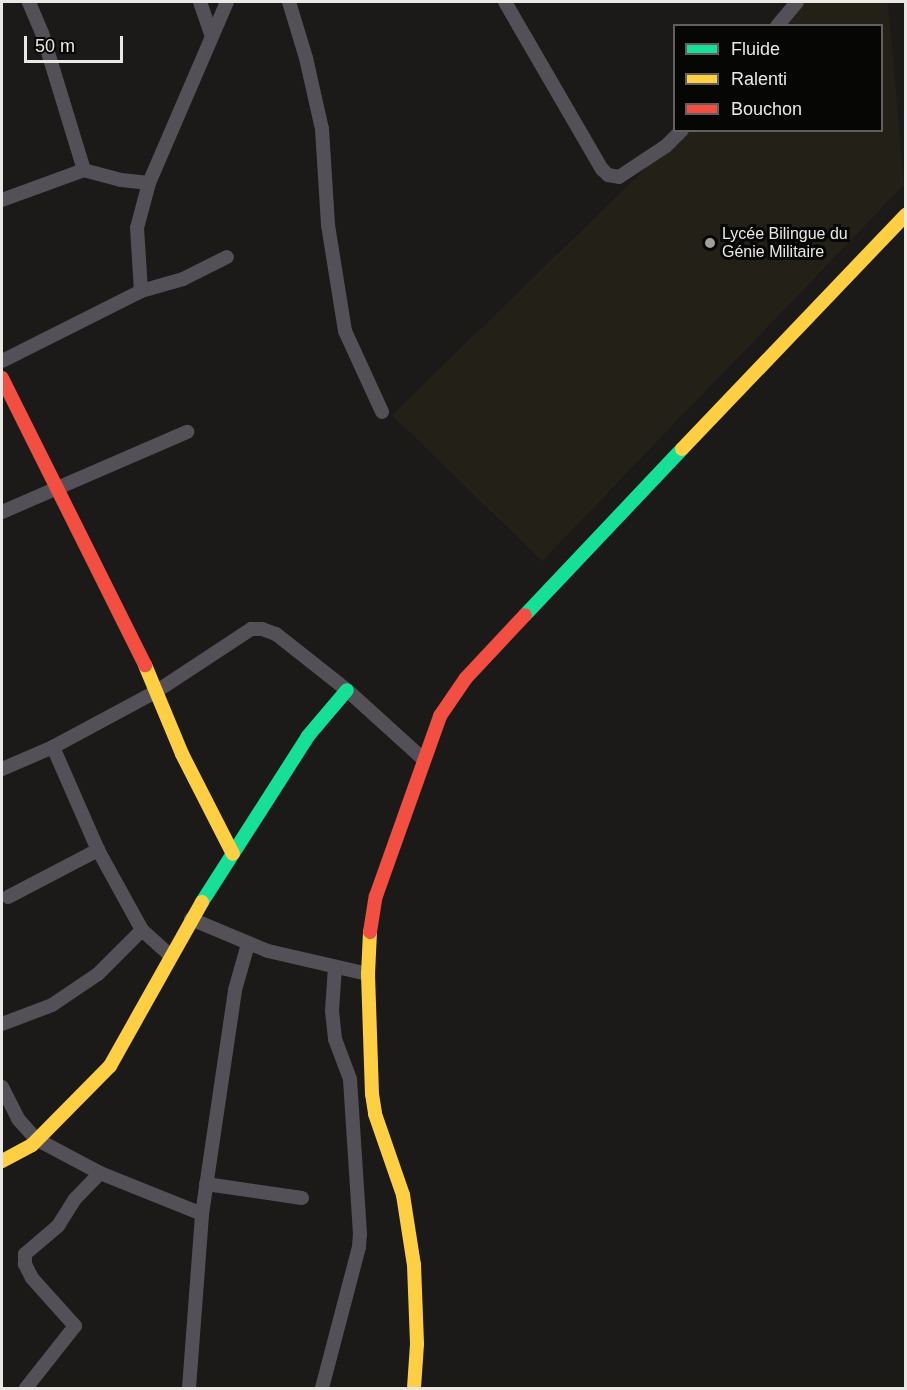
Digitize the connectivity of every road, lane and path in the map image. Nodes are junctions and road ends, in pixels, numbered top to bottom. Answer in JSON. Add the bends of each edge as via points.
{"nodes":[{"id":1,"x":29,"y":2,"type":"edge"},
{"id":2,"x":200,"y":2,"type":"edge"},
{"id":3,"x":227,"y":2,"type":"edge"},
{"id":4,"x":289,"y":2,"type":"edge"},
{"id":5,"x":505,"y":2,"type":"edge"},
{"id":6,"x":797,"y":2,"type":"edge"},
{"id":7,"x":779,"y":24,"type":"edge"},
{"id":8,"x":212,"y":34,"type":"junction"},
{"id":9,"x":680,"y":132,"type":"edge"},
{"id":10,"x":84,"y":170,"type":"junction"},
{"id":11,"x":149,"y":183,"type":"junction"},
{"id":12,"x":2,"y":200,"type":"edge"},
{"id":13,"x":906,"y":215,"type":"edge"},
{"id":14,"x":228,"y":257,"type":"dead end"},
{"id":15,"x":141,"y":291,"type":"junction"},
{"id":16,"x":2,"y":361,"type":"edge"},
{"id":17,"x":2,"y":378,"type":"edge"},
{"id":18,"x":382,"y":412,"type":"dead end"},
{"id":19,"x":187,"y":432,"type":"dead end"},
{"id":20,"x":56,"y":488,"type":"junction"},
{"id":21,"x":2,"y":512,"type":"edge"},
{"id":22,"x":347,"y":690,"type":"junction"},
{"id":23,"x":157,"y":691,"type":"junction"},
{"id":24,"x":53,"y":747,"type":"junction"},
{"id":25,"x":423,"y":759,"type":"junction"},
{"id":26,"x":2,"y":769,"type":"edge"},
{"id":27,"x":98,"y":850,"type":"junction"},
{"id":28,"x":233,"y":854,"type":"junction"},
{"id":29,"x":8,"y":897,"type":"dead end"},
{"id":30,"x":191,"y":919,"type":"junction"},
{"id":31,"x":142,"y":930,"type":"junction"},
{"id":32,"x":248,"y":944,"type":"junction"},
{"id":33,"x":171,"y":956,"type":"junction"},
{"id":34,"x":335,"y":967,"type":"junction"},
{"id":35,"x":368,"y":974,"type":"junction"},
{"id":36,"x":2,"y":1024,"type":"edge"},
{"id":37,"x":2,"y":1087,"type":"edge"},
{"id":38,"x":36,"y":1139,"type":"junction"},
{"id":39,"x":2,"y":1161,"type":"edge"},
{"id":40,"x":100,"y":1173,"type":"junction"},
{"id":41,"x":206,"y":1184,"type":"junction"},
{"id":42,"x":302,"y":1198,"type":"dead end"},
{"id":43,"x":202,"y":1214,"type":"junction"},
{"id":44,"x":26,"y":1389,"type":"edge"},
{"id":45,"x":189,"y":1389,"type":"edge"},
{"id":46,"x":322,"y":1389,"type":"edge"},
{"id":47,"x":414,"y":1389,"type":"edge"}],
"edges":[{"from":1,"to":10,"type":"street"},
{"from":2,"to":8,"type":"street"},
{"from":3,"to":8,"type":"street"},
{"from":4,"to":18,"type":"street","via":[[322,129],[328,225],[345,332]]},
{"from":5,"to":9,"type":"street","via":[[608,176],[619,177]]},
{"from":6,"to":7,"type":"street"},
{"from":8,"to":11,"type":"street"},
{"from":10,"to":11,"type":"street"},
{"from":10,"to":12,"type":"street"},
{"from":11,"to":15,"type":"street","via":[[137,228]]},
{"from":13,"to":25,"type":"main road","via":[[466,678],[440,716]]},
{"from":14,"to":15,"type":"street","via":[[183,279]]},
{"from":15,"to":16,"type":"street"},
{"from":17,"to":20,"type":"main road"},
{"from":19,"to":20,"type":"street"},
{"from":20,"to":21,"type":"street"},
{"from":20,"to":23,"type":"main road","via":[[140,650]]},
{"from":22,"to":23,"type":"street","via":[[276,634],[251,629]]},
{"from":22,"to":25,"type":"street"},
{"from":22,"to":28,"type":"main road","via":[[308,736]]},
{"from":23,"to":24,"type":"street"},
{"from":23,"to":28,"type":"main road","via":[[182,754]]},
{"from":24,"to":26,"type":"street"},
{"from":24,"to":27,"type":"street"},
{"from":25,"to":35,"type":"main road","via":[[376,896],[370,922]]},
{"from":27,"to":29,"type":"street"},
{"from":27,"to":31,"type":"street"},
{"from":28,"to":30,"type":"main road"},
{"from":30,"to":32,"type":"street"},
{"from":30,"to":33,"type":"main road"},
{"from":31,"to":33,"type":"street"},
{"from":31,"to":36,"type":"street","via":[[98,974],[52,1005]]},
{"from":32,"to":34,"type":"street"},
{"from":32,"to":41,"type":"street","via":[[235,990]]},
{"from":33,"to":38,"type":"main road","via":[[110,1066]]},
{"from":34,"to":35,"type":"street"},
{"from":34,"to":46,"type":"street","via":[[332,1011],[335,1039],[350,1079],[360,1234]]},
{"from":35,"to":47,"type":"main road","via":[[375,1114],[403,1195],[414,1265]]},
{"from":37,"to":38,"type":"street","via":[[18,1119]]},
{"from":38,"to":39,"type":"main road","via":[[28,1148]]},
{"from":38,"to":40,"type":"street"},
{"from":40,"to":43,"type":"street"},
{"from":40,"to":44,"type":"street","via":[[75,1199],[58,1226],[25,1254],[32,1278],[75,1326]]},
{"from":41,"to":42,"type":"street"},
{"from":41,"to":43,"type":"street"},
{"from":43,"to":45,"type":"street"}]}
